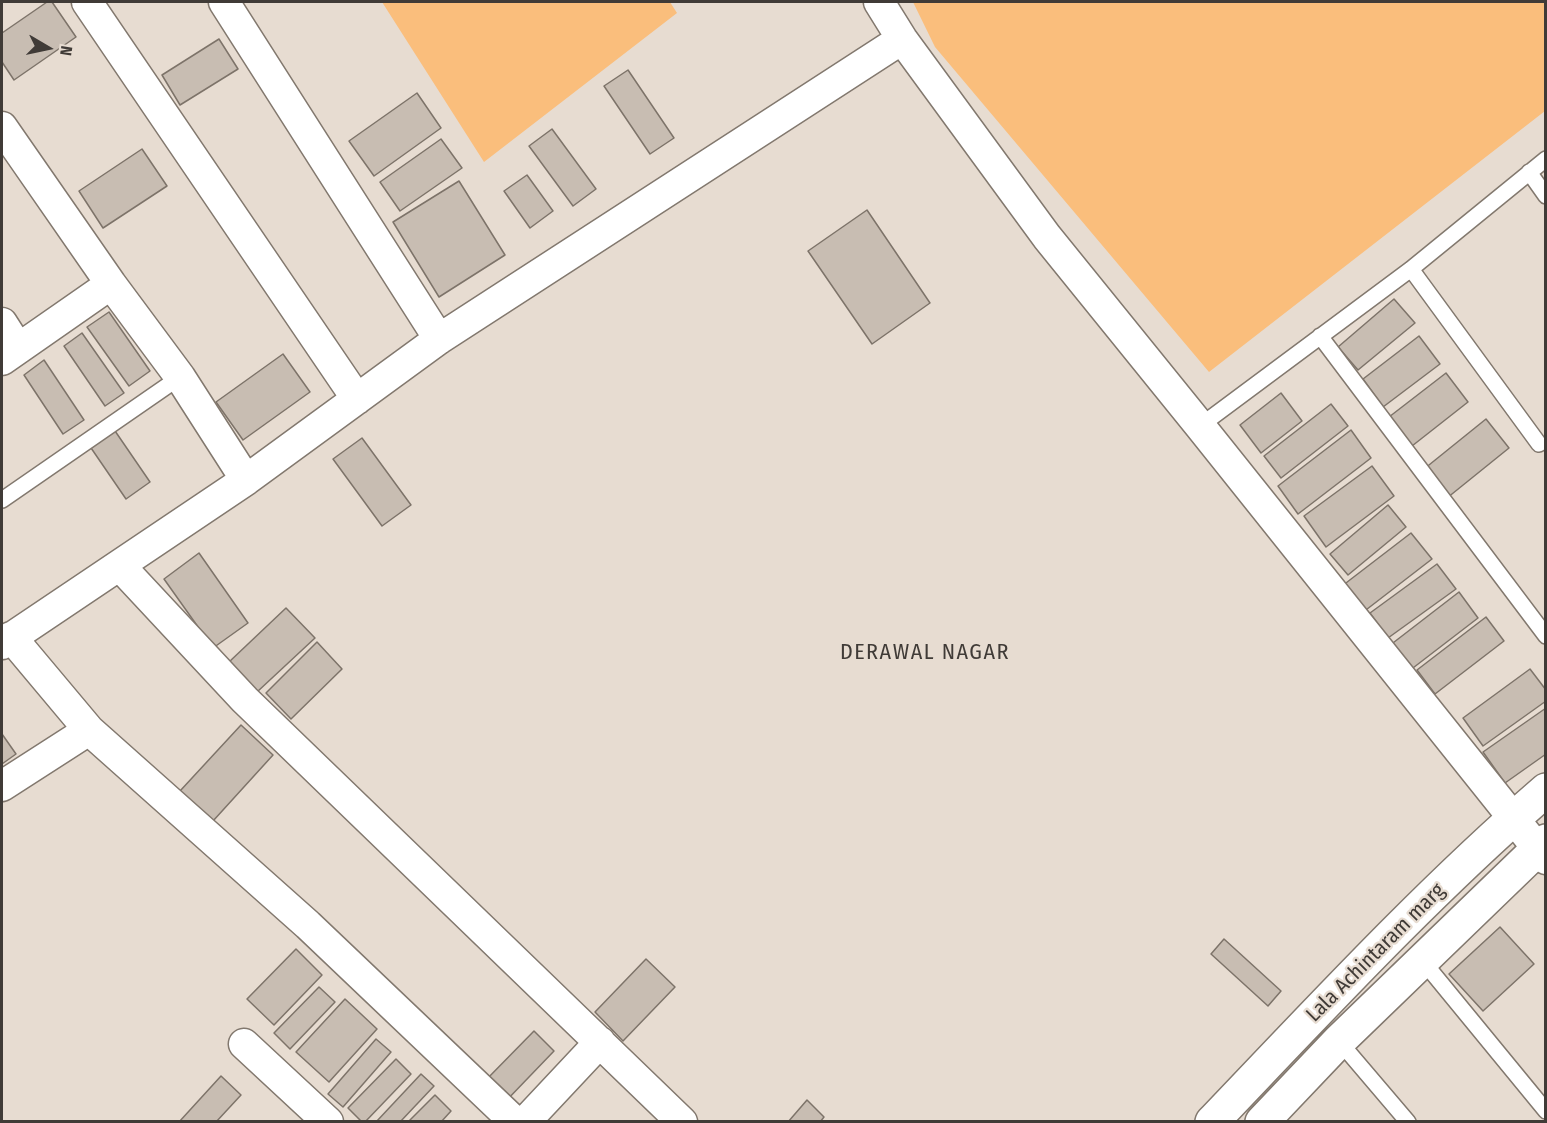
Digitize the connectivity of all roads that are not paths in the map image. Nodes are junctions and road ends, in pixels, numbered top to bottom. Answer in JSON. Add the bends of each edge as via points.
{"nodes":[{"id":1,"x":87,"y":2,"type":"edge"},
{"id":2,"x":224,"y":2,"type":"edge"},
{"id":3,"x":879,"y":2,"type":"edge"},
{"id":4,"x":902,"y":39,"type":"junction"},
{"id":5,"x":2,"y":127,"type":"edge"},
{"id":6,"x":1545,"y":159,"type":"edge"},
{"id":7,"x":1530,"y":172,"type":"junction"},
{"id":8,"x":1545,"y":196,"type":"edge"},
{"id":9,"x":1411,"y":269,"type":"junction"},
{"id":10,"x":111,"y":284,"type":"junction"},
{"id":11,"x":2,"y":324,"type":"edge"},
{"id":12,"x":1320,"y":336,"type":"junction"},
{"id":13,"x":440,"y":339,"type":"junction"},
{"id":14,"x":10,"y":354,"type":"edge"},
{"id":15,"x":180,"y":377,"type":"junction"},
{"id":16,"x":357,"y":399,"type":"junction"},
{"id":17,"x":1200,"y":426,"type":"junction"},
{"id":18,"x":1543,"y":445,"type":"edge"},
{"id":19,"x":246,"y":480,"type":"junction"},
{"id":20,"x":2,"y":500,"type":"edge"},
{"id":21,"x":120,"y":566,"type":"junction"},
{"id":22,"x":1545,"y":636,"type":"edge"},
{"id":23,"x":6,"y":641,"type":"edge"},
{"id":24,"x":89,"y":730,"type":"junction"},
{"id":25,"x":2,"y":786,"type":"edge"},
{"id":26,"x":1545,"y":790,"type":"edge"},
{"id":27,"x":1513,"y":818,"type":"junction"},
{"id":28,"x":1543,"y":850,"type":"edge"},
{"id":29,"x":1422,"y":960,"type":"junction"},
{"id":30,"x":1316,"y":1013,"type":"junction"},
{"id":31,"x":1339,"y":1041,"type":"junction"},
{"id":32,"x":600,"y":1042,"type":"junction"},
{"id":33,"x":244,"y":1044,"type":"dead end"},
{"id":34,"x":1545,"y":1111,"type":"edge"},
{"id":35,"x":328,"y":1122,"type":"edge"},
{"id":36,"x":515,"y":1122,"type":"edge"},
{"id":37,"x":525,"y":1122,"type":"edge"},
{"id":38,"x":682,"y":1122,"type":"edge"},
{"id":39,"x":1212,"y":1122,"type":"edge"},
{"id":40,"x":1262,"y":1122,"type":"edge"},
{"id":41,"x":1408,"y":1122,"type":"edge"}],
"edges":[{"from":1,"to":16,"type":"street"},
{"from":2,"to":13,"type":"street"},
{"from":3,"to":4,"type":"street"},
{"from":4,"to":13,"type":"street"},
{"from":4,"to":17,"type":"street","via":[[1047,237]]},
{"from":5,"to":10,"type":"street"},
{"from":6,"to":7,"type":"lane"},
{"from":7,"to":8,"type":"lane"},
{"from":7,"to":9,"type":"lane"},
{"from":9,"to":12,"type":"lane"},
{"from":9,"to":18,"type":"lane"},
{"from":10,"to":14,"type":"street"},
{"from":10,"to":15,"type":"street"},
{"from":11,"to":14,"type":"street"},
{"from":12,"to":17,"type":"lane"},
{"from":12,"to":22,"type":"lane"},
{"from":13,"to":16,"type":"street"},
{"from":15,"to":19,"type":"street"},
{"from":15,"to":20,"type":"lane"},
{"from":16,"to":19,"type":"street"},
{"from":17,"to":27,"type":"street"},
{"from":19,"to":21,"type":"street"},
{"from":21,"to":23,"type":"street"},
{"from":21,"to":32,"type":"street","via":[[245,700]]},
{"from":23,"to":24,"type":"street"},
{"from":24,"to":25,"type":"street"},
{"from":24,"to":36,"type":"street","via":[[308,925]]},
{"from":26,"to":27,"type":"street","name":"Lala Achintaram marg"},
{"from":27,"to":28,"type":"street"},
{"from":27,"to":30,"type":"street","name":"Lala Achintaram marg","via":[[1401,924]]},
{"from":28,"to":29,"type":"street","name":"Lala Achintaram marg"},
{"from":29,"to":31,"type":"street","name":"Lala Achintaram marg"},
{"from":29,"to":34,"type":"lane"},
{"from":30,"to":31,"type":"street"},
{"from":30,"to":39,"type":"street","name":"Lala Achintaram marg"},
{"from":31,"to":40,"type":"street","name":"Lala Achintaram marg"},
{"from":31,"to":41,"type":"lane"},
{"from":32,"to":37,"type":"street"},
{"from":32,"to":38,"type":"street"},
{"from":33,"to":35,"type":"street"}]}
